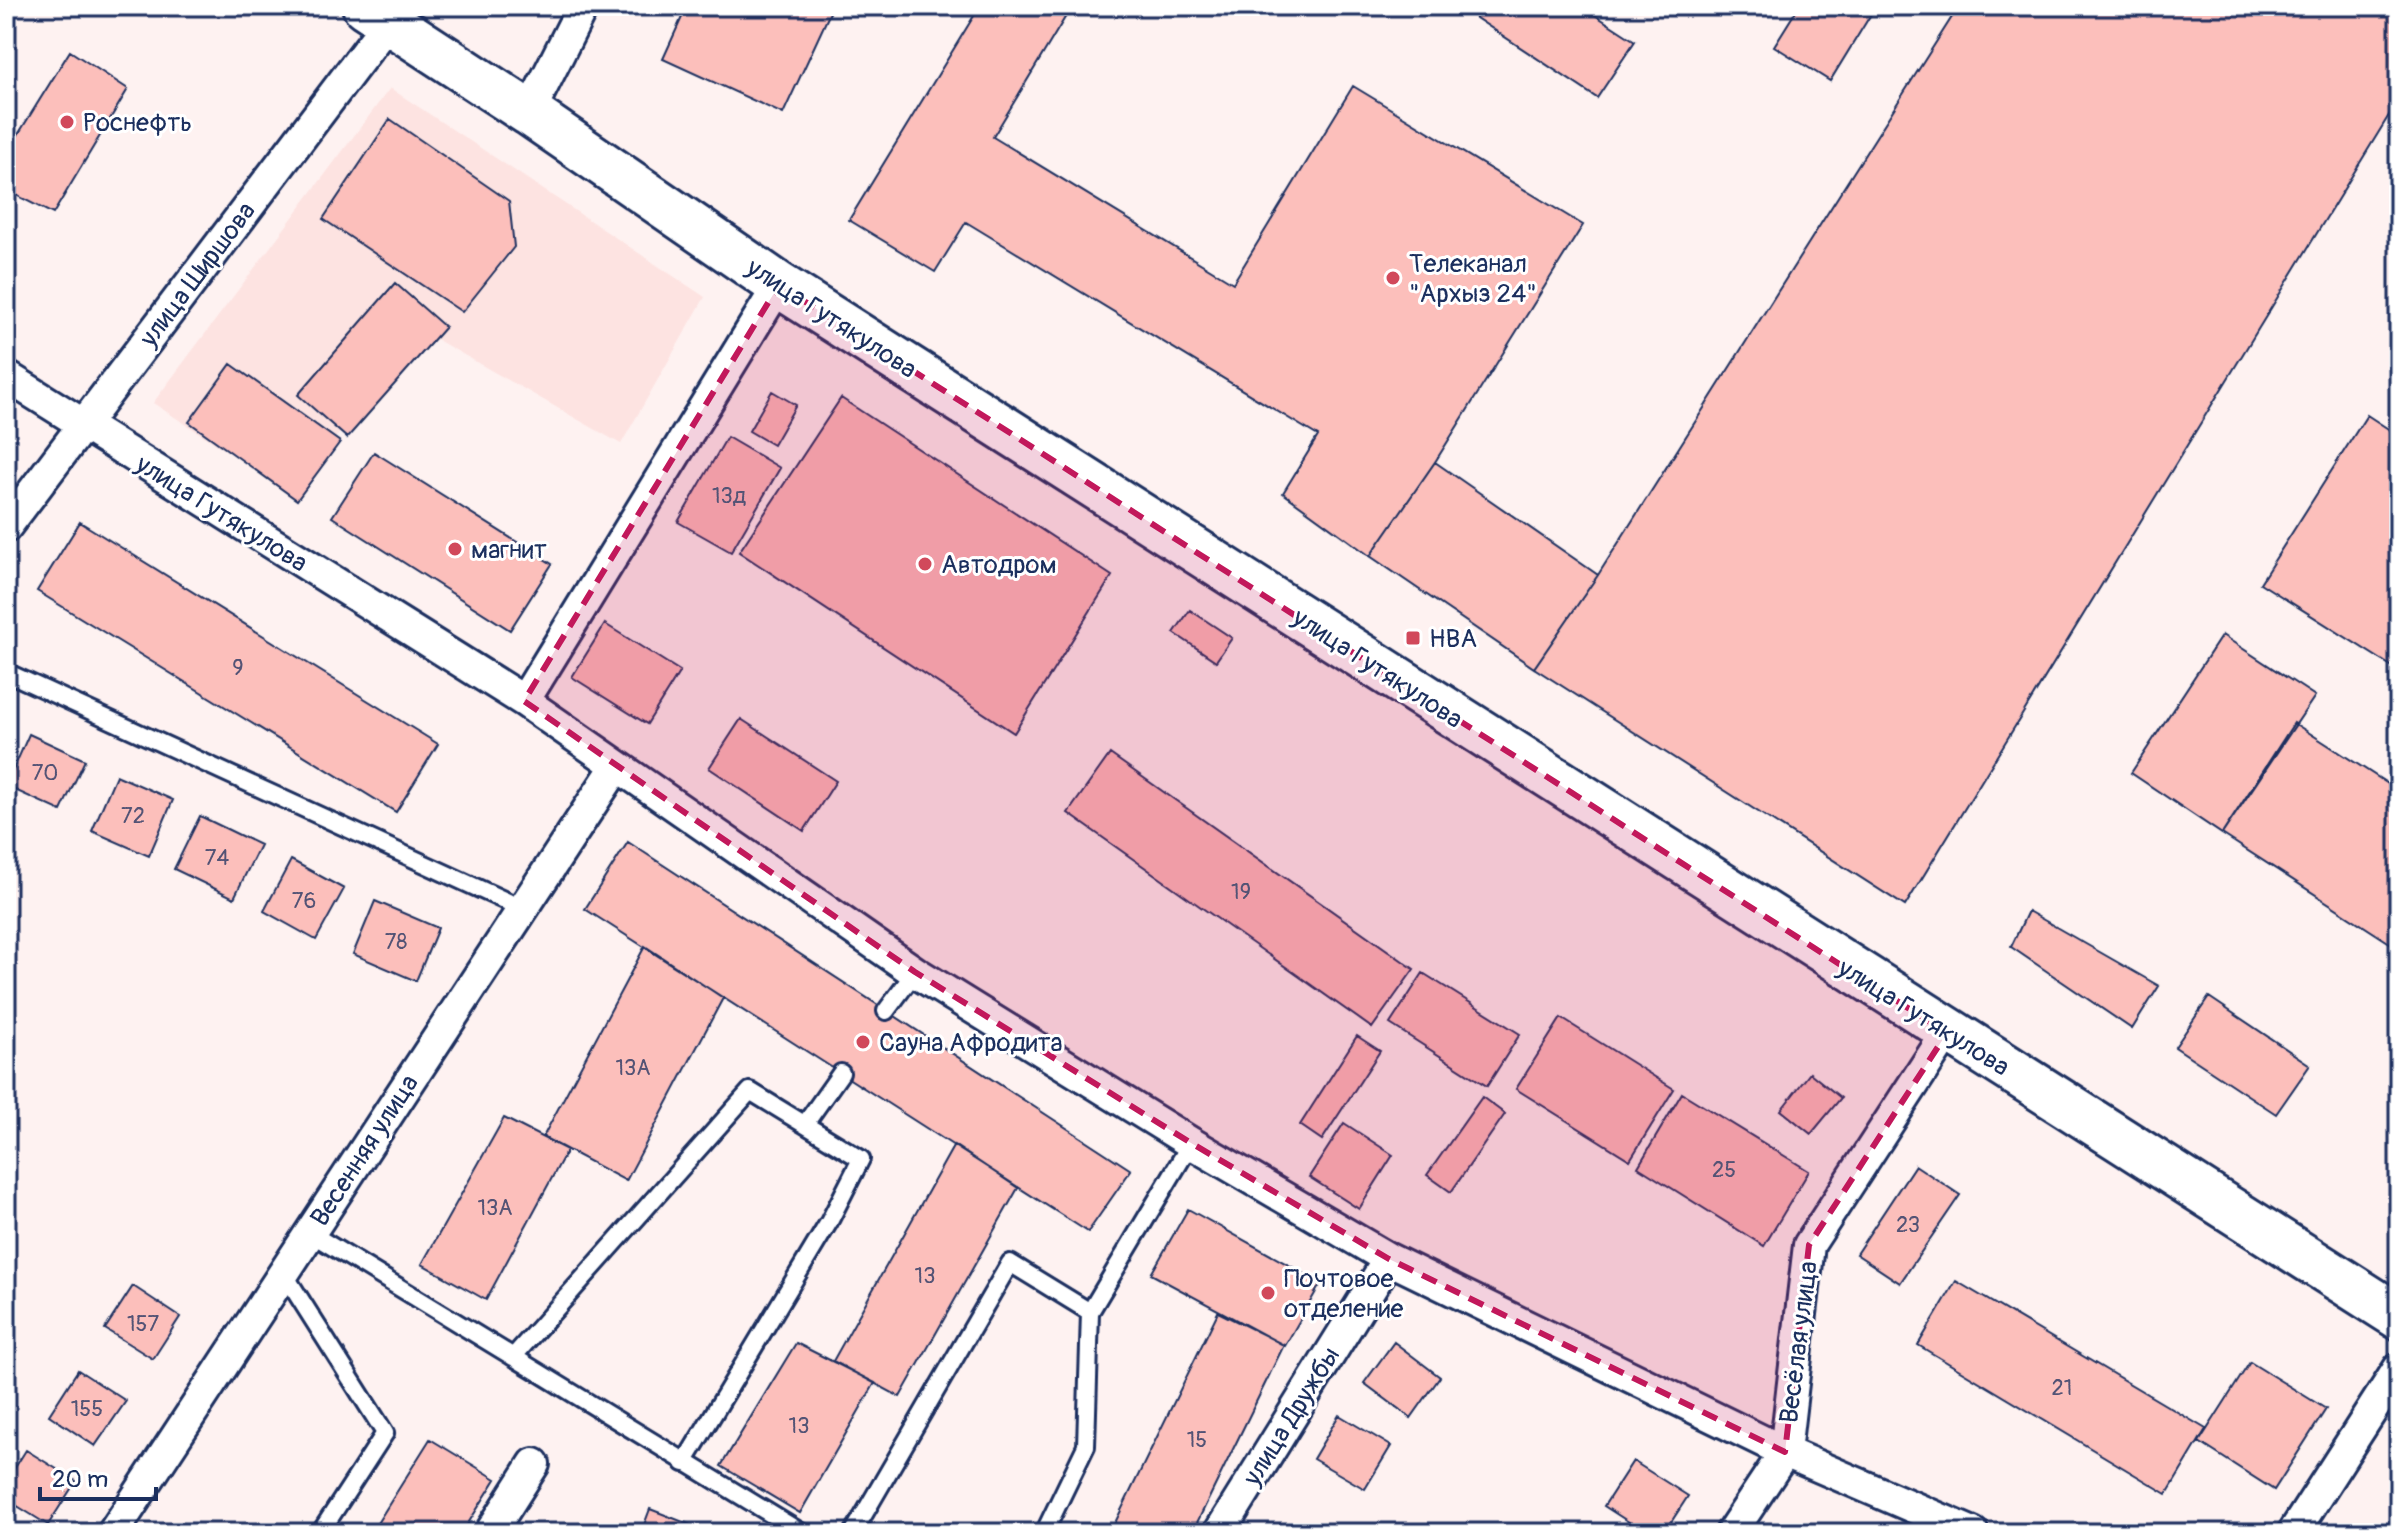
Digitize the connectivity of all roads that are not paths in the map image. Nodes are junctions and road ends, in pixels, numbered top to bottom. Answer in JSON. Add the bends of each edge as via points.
{"nodes":[{"id":1,"x":583,"y":6,"type":"edge"},
{"id":2,"x":377,"y":14,"type":"edge"},
{"id":3,"x":529,"y":113,"type":"junction"},
{"id":4,"x":779,"y":285,"type":"junction"},
{"id":5,"x":6,"y":376,"type":"edge"},
{"id":6,"x":83,"y":426,"type":"junction"},
{"id":7,"x":6,"y":527,"type":"edge"},
{"id":8,"x":6,"y":672,"type":"edge"},
{"id":9,"x":524,"y":701,"type":"junction"},
{"id":10,"x":616,"y":767,"type":"junction"},
{"id":11,"x":521,"y":908,"type":"junction"},
{"id":12,"x":915,"y":972,"type":"junction"},
{"id":13,"x":886,"y":1011,"type":"dead end"},
{"id":14,"x":1947,"y":1033,"type":"junction"},
{"id":15,"x":841,"y":1073,"type":"dead end"},
{"id":16,"x":805,"y":1124,"type":"junction"},
{"id":17,"x":1191,"y":1143,"type":"junction"},
{"id":18,"x":310,"y":1233,"type":"junction"},
{"id":19,"x":1389,"y":1259,"type":"junction"},
{"id":20,"x":283,"y":1272,"type":"junction"},
{"id":21,"x":1090,"y":1312,"type":"junction"},
{"id":22,"x":2399,"y":1317,"type":"edge"},
{"id":23,"x":513,"y":1357,"type":"junction"},
{"id":24,"x":2399,"y":1368,"type":"edge"},
{"id":25,"x":1785,"y":1452,"type":"junction"},
{"id":26,"x":684,"y":1463,"type":"junction"},
{"id":27,"x":534,"y":1464,"type":"dead end"},
{"id":28,"x":113,"y":1533,"type":"edge"},
{"id":29,"x":320,"y":1533,"type":"edge"},
{"id":30,"x":490,"y":1533,"type":"edge"},
{"id":31,"x":802,"y":1533,"type":"edge"},
{"id":32,"x":853,"y":1533,"type":"edge"},
{"id":33,"x":1044,"y":1533,"type":"edge"},
{"id":34,"x":1219,"y":1533,"type":"edge"},
{"id":35,"x":1731,"y":1533,"type":"edge"},
{"id":36,"x":1973,"y":1533,"type":"edge"},
{"id":37,"x":2293,"y":1533,"type":"edge"}],
"edges":[{"from":1,"to":3,"type":"street"},
{"from":2,"to":3,"type":"main road","name":"улица Гутякулова"},
{"from":2,"to":6,"type":"street","name":"улица Ширшова"},
{"from":3,"to":4,"type":"main road","name":"улица Гутякулова"},
{"from":4,"to":9,"type":"street"},
{"from":4,"to":14,"type":"main road","name":"улица Гутякулова"},
{"from":5,"to":6,"type":"street","name":"улица Гутякулова"},
{"from":6,"to":7,"type":"street","name":"улица Ширшова"},
{"from":6,"to":9,"type":"street","name":"улица Гутякулова"},
{"from":8,"to":11,"type":"lane"},
{"from":9,"to":10,"type":"street","name":"улица Гутякулова"},
{"from":10,"to":11,"type":"street","name":"Весенняя улица"},
{"from":10,"to":12,"type":"street","name":"улица Гутякулова"},
{"from":11,"to":18,"type":"street","name":"Весенняя улица"},
{"from":12,"to":13,"type":"lane"},
{"from":12,"to":17,"type":"street","name":"улица Гутякулова"},
{"from":14,"to":22,"type":"main road","name":"улица Гутякулова"},
{"from":14,"to":25,"type":"street","name":"Весёлая улица","via":[[1809,1245]]},
{"from":15,"to":16,"type":"lane"},
{"from":16,"to":23,"type":"lane","via":[[750,1091]]},
{"from":16,"to":26,"type":"lane","via":[[861,1159],[829,1222]]},
{"from":17,"to":19,"type":"street","name":"улица Гутякулова"},
{"from":17,"to":21,"type":"lane"},
{"from":18,"to":20,"type":"street","name":"Весенняя улица"},
{"from":18,"to":23,"type":"lane"},
{"from":19,"to":25,"type":"street","name":"улица Гутякулова"},
{"from":19,"to":34,"type":"street","name":"улица Дружбы"},
{"from":20,"to":28,"type":"street","name":"Весенняя улица"},
{"from":20,"to":29,"type":"lane","via":[[385,1433]]},
{"from":21,"to":32,"type":"lane","via":[[1010,1263]]},
{"from":21,"to":33,"type":"lane","via":[[1086,1446]]},
{"from":23,"to":26,"type":"lane"},
{"from":24,"to":37,"type":"street"},
{"from":25,"to":35,"type":"street","name":"Весёлая улица"},
{"from":25,"to":36,"type":"street","name":"улица Гутякулова"},
{"from":26,"to":31,"type":"lane"},
{"from":27,"to":30,"type":"street"}]}
